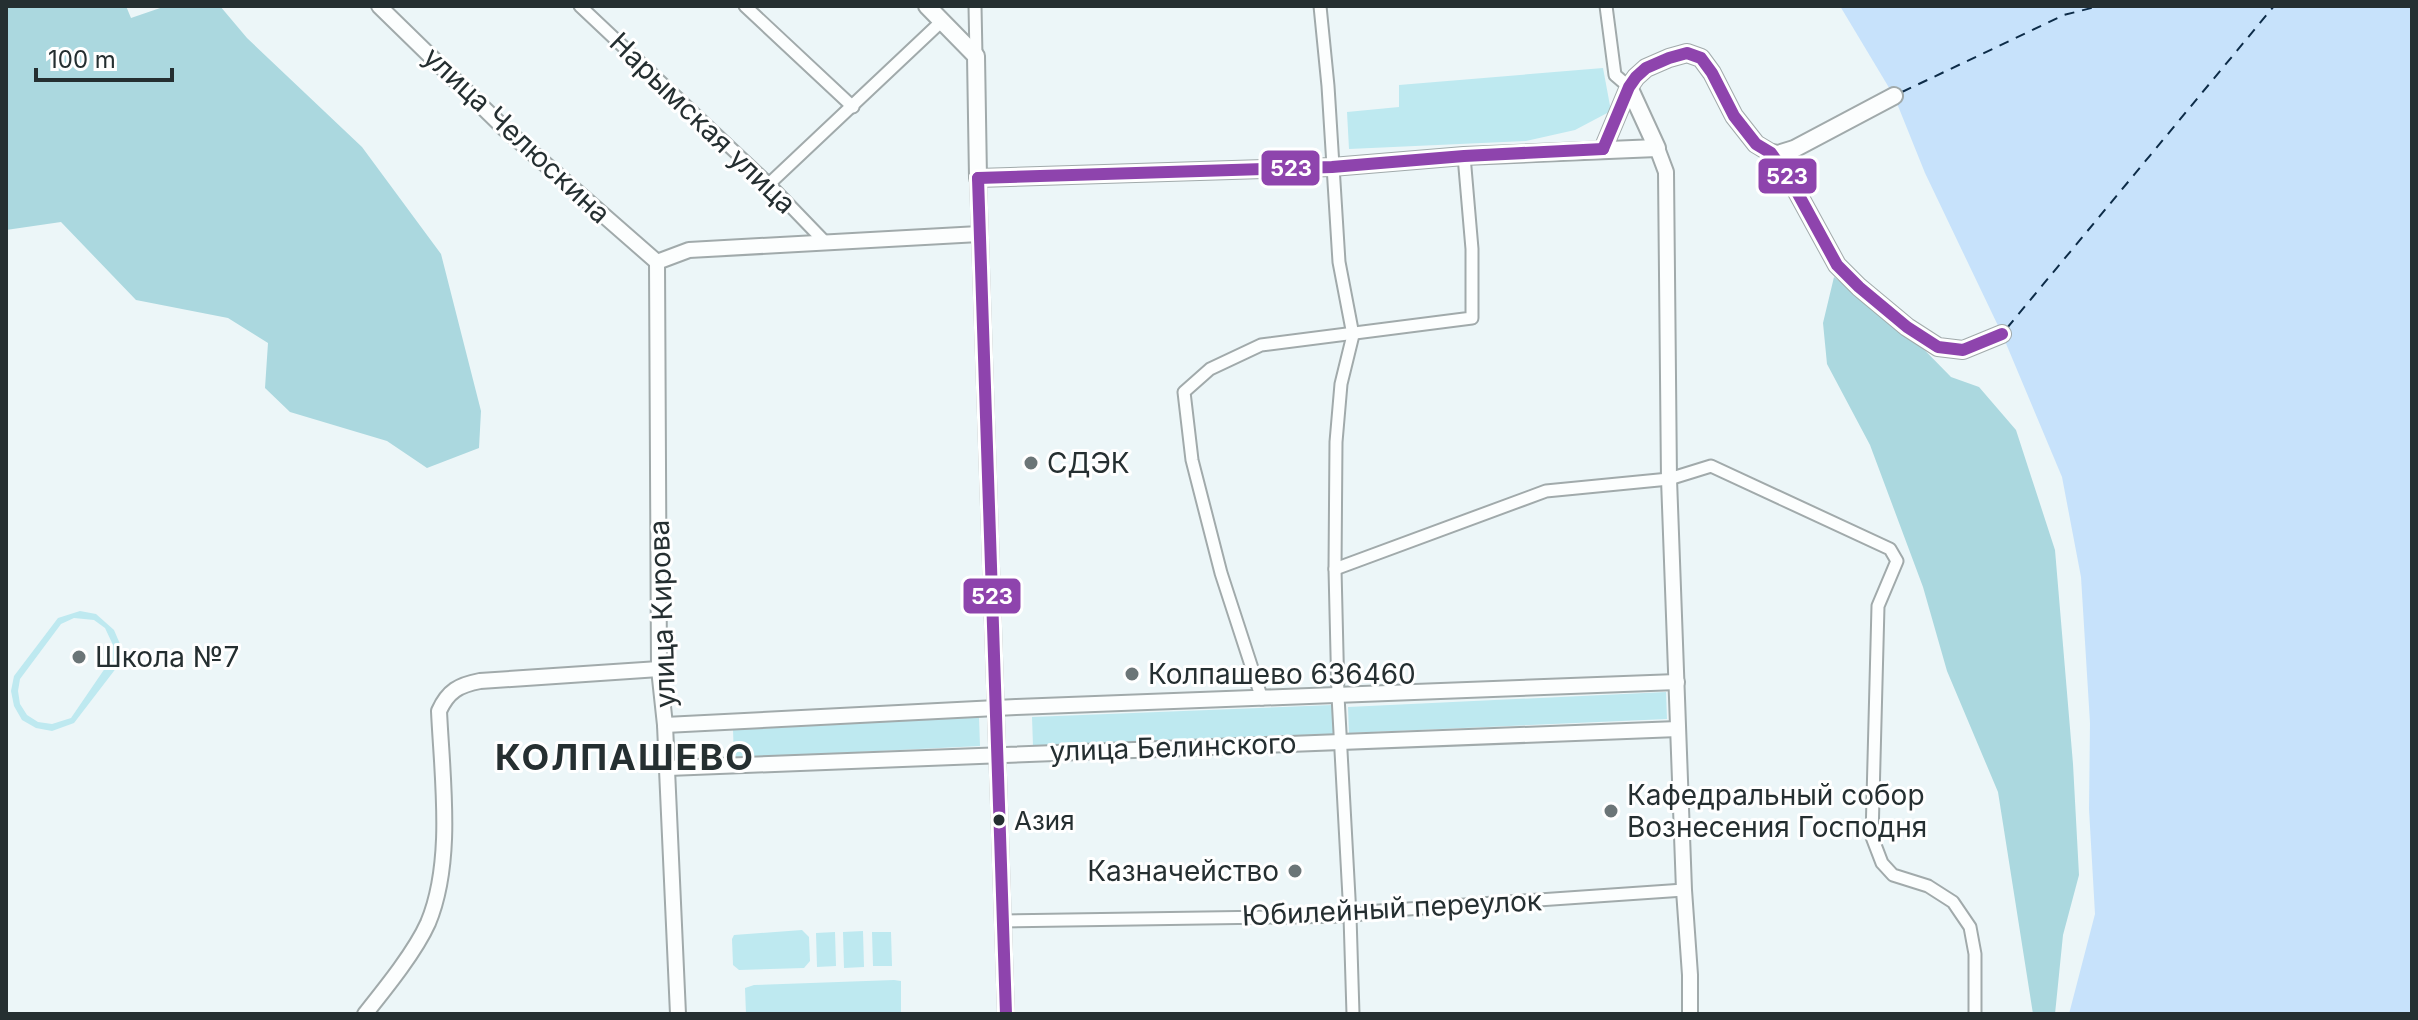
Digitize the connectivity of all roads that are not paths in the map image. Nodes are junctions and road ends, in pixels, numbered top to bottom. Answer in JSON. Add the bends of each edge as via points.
{"nodes":[{"id":1,"x":379,"y":6,"type":"edge"},
{"id":2,"x":580,"y":6,"type":"edge"},
{"id":3,"x":745,"y":6,"type":"edge"},
{"id":4,"x":927,"y":6,"type":"edge"},
{"id":5,"x":975,"y":6,"type":"edge"},
{"id":6,"x":1320,"y":6,"type":"edge"},
{"id":7,"x":1606,"y":6,"type":"edge"},
{"id":8,"x":943,"y":20,"type":"junction"},
{"id":9,"x":976,"y":56,"type":"junction"},
{"id":10,"x":1629,"y":87,"type":"junction"},
{"id":11,"x":1894,"y":96,"type":"dead end"},
{"id":12,"x":853,"y":107,"type":"junction"},
{"id":13,"x":1657,"y":148,"type":"junction"},
{"id":14,"x":1603,"y":149,"type":"junction"},
{"id":15,"x":1771,"y":153,"type":"junction"},
{"id":16,"x":1464,"y":156,"type":"junction"},
{"id":17,"x":1332,"y":167,"type":"junction"},
{"id":18,"x":978,"y":178,"type":"junction"},
{"id":19,"x":769,"y":184,"type":"junction"},
{"id":20,"x":979,"y":234,"type":"junction"},
{"id":21,"x":824,"y":241,"type":"junction"},
{"id":22,"x":657,"y":262,"type":"junction"},
{"id":23,"x":2002,"y":334,"type":"dead end"},
{"id":24,"x":1353,"y":335,"type":"junction"},
{"id":25,"x":1669,"y":479,"type":"junction"},
{"id":26,"x":1335,"y":569,"type":"junction"},
{"id":27,"x":659,"y":669,"type":"junction"},
{"id":28,"x":1677,"y":682,"type":"junction"},
{"id":29,"x":1338,"y":696,"type":"junction"},
{"id":30,"x":1262,"y":699,"type":"junction"},
{"id":31,"x":995,"y":708,"type":"junction"},
{"id":32,"x":665,"y":725,"type":"junction"},
{"id":33,"x":1678,"y":729,"type":"junction"},
{"id":34,"x":1341,"y":742,"type":"junction"},
{"id":35,"x":997,"y":753,"type":"junction"},
{"id":36,"x":668,"y":768,"type":"junction"},
{"id":37,"x":1684,"y":890,"type":"junction"},
{"id":38,"x":1350,"y":916,"type":"junction"},
{"id":39,"x":1003,"y":921,"type":"junction"},
{"id":40,"x":365,"y":1014,"type":"edge"},
{"id":41,"x":678,"y":1014,"type":"edge"},
{"id":42,"x":1006,"y":1014,"type":"edge"},
{"id":43,"x":1353,"y":1014,"type":"edge"},
{"id":44,"x":1690,"y":1014,"type":"edge"},
{"id":45,"x":1975,"y":1014,"type":"edge"}],
"edges":[{"from":1,"to":22,"type":"street","name":"улица Челюскина","via":[[505,129]]},
{"from":2,"to":19,"type":"street","name":"Нарымская улица"},
{"from":3,"to":12,"type":"street"},
{"from":4,"to":8,"type":"main road"},
{"from":5,"to":9,"type":"street"},
{"from":6,"to":17,"type":"street"},
{"from":7,"to":10,"type":"street","via":[[1615,75]]},
{"from":8,"to":9,"type":"main road"},
{"from":8,"to":12,"type":"street"},
{"from":9,"to":18,"type":"main road"},
{"from":10,"to":13,"type":"main road"},
{"from":10,"to":14,"type":"main road"},
{"from":10,"to":15,"type":"main road","via":[[1646,68],[1669,58],[1687,53],[1701,58],[1734,116],[1756,144]]},
{"from":11,"to":15,"type":"main road","via":[[1794,149]]},
{"from":12,"to":19,"type":"street"},
{"from":13,"to":14,"type":"main road"},
{"from":13,"to":25,"type":"street","via":[[1666,172]]},
{"from":14,"to":16,"type":"main road"},
{"from":15,"to":23,"type":"main road","via":[[1837,265],[1907,327],[1938,347],[1963,350]]},
{"from":16,"to":17,"type":"main road"},
{"from":16,"to":24,"type":"street","via":[[1472,318]]},
{"from":17,"to":18,"type":"main road"},
{"from":17,"to":24,"type":"street","via":[[1339,262]]},
{"from":18,"to":20,"type":"street"},
{"from":19,"to":21,"type":"street","name":"Нарымская улица"},
{"from":20,"to":21,"type":"street"},
{"from":20,"to":31,"type":"street"},
{"from":21,"to":22,"type":"street","via":[[689,250]]},
{"from":22,"to":27,"type":"street","name":"улица Кирова"},
{"from":24,"to":26,"type":"street","via":[[1341,384],[1336,442]]},
{"from":24,"to":30,"type":"street","via":[[1261,345],[1210,369],[1184,392],[1196,474],[1221,573]]},
{"from":25,"to":26,"type":"street","via":[[1546,491]]},
{"from":25,"to":28,"type":"street"},
{"from":25,"to":45,"type":"street","via":[[1711,466],[1890,549],[1897,561],[1878,606],[1872,837],[1893,875],[1928,886],[1953,902],[1970,927]]},
{"from":26,"to":29,"type":"street"},
{"from":27,"to":32,"type":"street","name":"улица Кирова"},
{"from":27,"to":40,"type":"street","via":[[480,681],[446,695],[439,711],[444,838],[440,881],[428,924]]},
{"from":28,"to":29,"type":"street","name":"улица Белинского"},
{"from":28,"to":33,"type":"street"},
{"from":29,"to":30,"type":"street","name":"улица Белинского"},
{"from":29,"to":34,"type":"street"},
{"from":30,"to":31,"type":"street","name":"улица Белинского"},
{"from":31,"to":32,"type":"street","name":"улица Белинского"},
{"from":31,"to":35,"type":"street"},
{"from":32,"to":36,"type":"street","name":"улица Кирова"},
{"from":33,"to":34,"type":"street","name":"улица Белинского"},
{"from":33,"to":37,"type":"street"},
{"from":34,"to":35,"type":"street","name":"улица Белинского"},
{"from":34,"to":38,"type":"street"},
{"from":35,"to":36,"type":"street","name":"улица Белинского"},
{"from":35,"to":39,"type":"street"},
{"from":36,"to":41,"type":"street","name":"улица Кирова"},
{"from":37,"to":38,"type":"street","name":"Юбилейный переулок"},
{"from":37,"to":44,"type":"street"},
{"from":38,"to":39,"type":"street","name":"Юбилейный переулок"},
{"from":38,"to":43,"type":"street"},
{"from":39,"to":42,"type":"street"}]}
